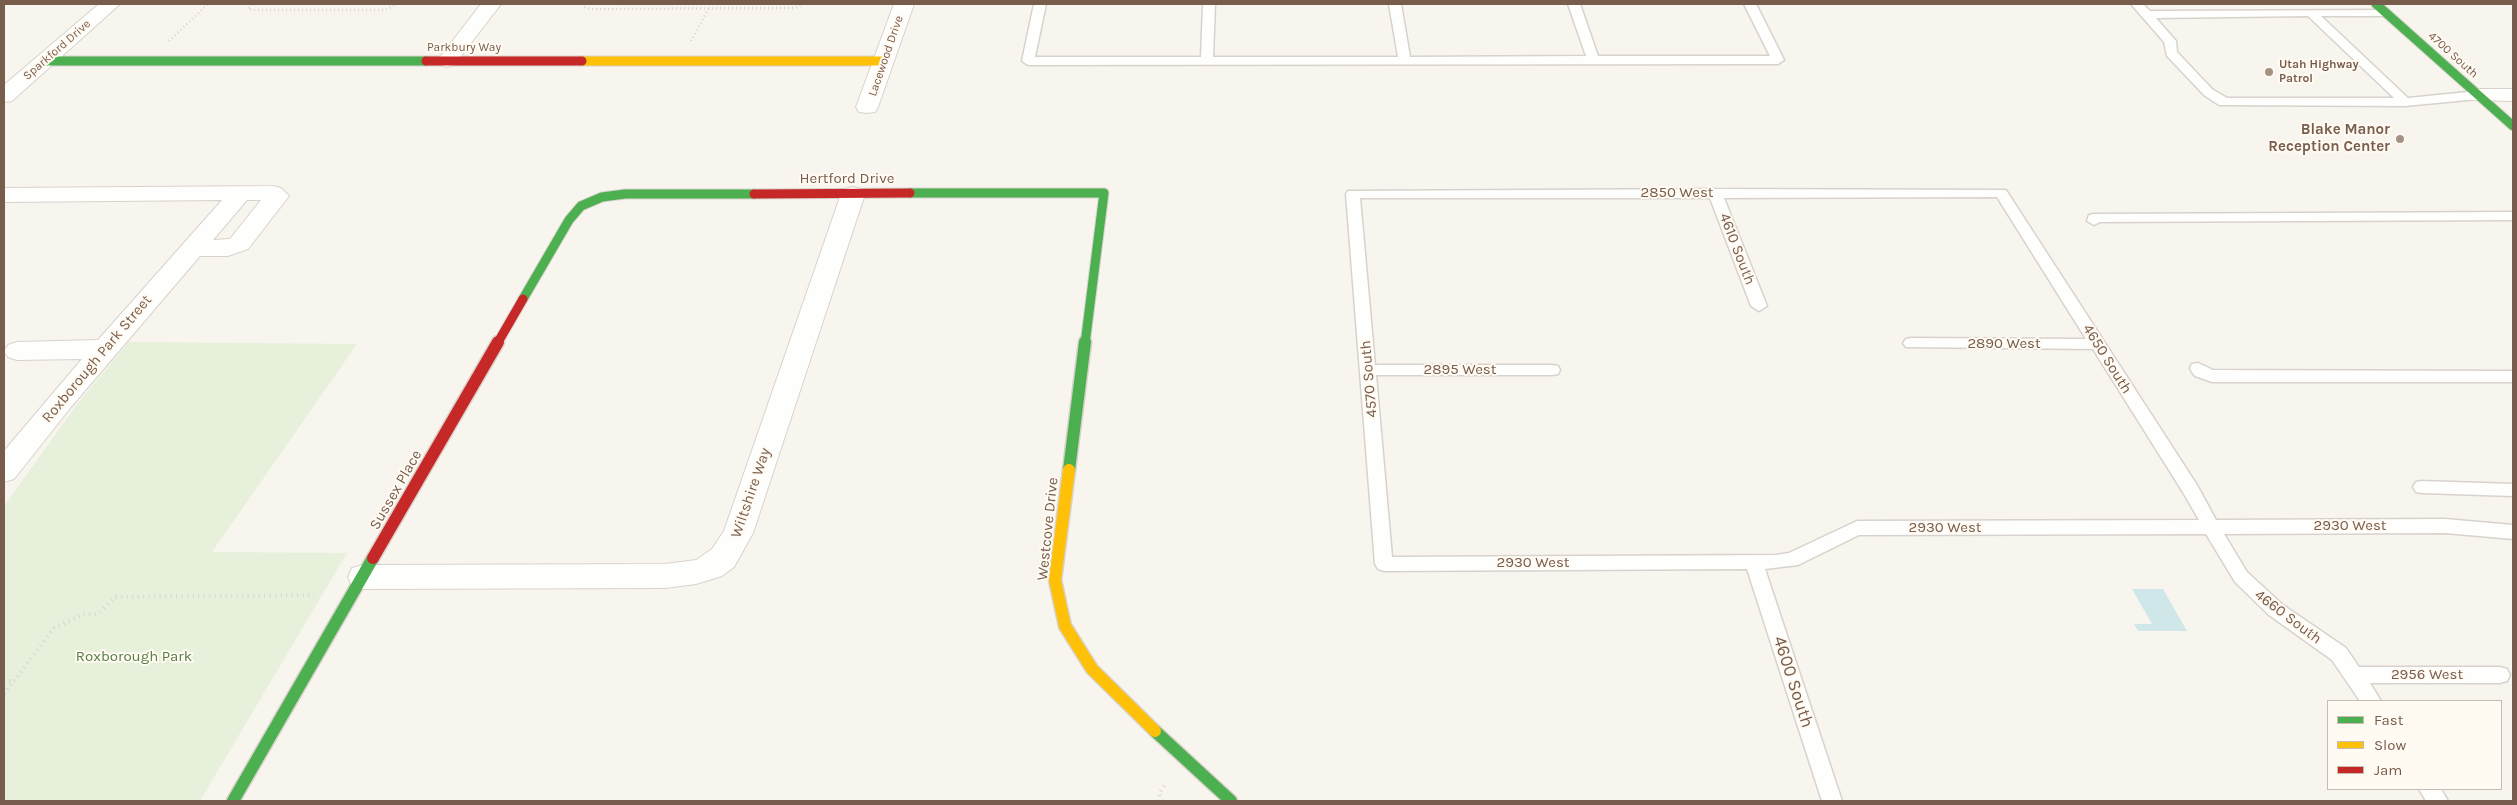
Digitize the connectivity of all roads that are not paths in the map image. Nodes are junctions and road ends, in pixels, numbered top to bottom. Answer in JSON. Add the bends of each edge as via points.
{"nodes":[{"id":1,"x":110,"y":4,"type":"edge"},
{"id":2,"x":490,"y":4,"type":"edge"},
{"id":3,"x":904,"y":4,"type":"edge"},
{"id":4,"x":1040,"y":4,"type":"edge"},
{"id":5,"x":1209,"y":4,"type":"edge"},
{"id":6,"x":1396,"y":4,"type":"edge"},
{"id":7,"x":1574,"y":4,"type":"edge"},
{"id":8,"x":1750,"y":4,"type":"edge"},
{"id":9,"x":2137,"y":4,"type":"edge"},
{"id":10,"x":2376,"y":4,"type":"edge"},
{"id":11,"x":2385,"y":12,"type":"junction"},
{"id":12,"x":2146,"y":15,"type":"junction"},
{"id":13,"x":2313,"y":15,"type":"junction"},
{"id":14,"x":1593,"y":60,"type":"junction"},
{"id":15,"x":44,"y":61,"type":"junction"},
{"id":16,"x":446,"y":61,"type":"junction"},
{"id":17,"x":884,"y":61,"type":"junction"},
{"id":18,"x":1207,"y":61,"type":"junction"},
{"id":19,"x":1405,"y":61,"type":"junction"},
{"id":20,"x":2478,"y":95,"type":"junction"},
{"id":21,"x":2513,"y":95,"type":"edge"},
{"id":22,"x":4,"y":96,"type":"edge"},
{"id":23,"x":2405,"y":102,"type":"junction"},
{"id":24,"x":868,"y":107,"type":"dead end"},
{"id":25,"x":2513,"y":126,"type":"edge"},
{"id":26,"x":1104,"y":193,"type":"joint"},
{"id":27,"x":1715,"y":193,"type":"junction"},
{"id":28,"x":2001,"y":193,"type":"joint"},
{"id":29,"x":240,"y":194,"type":"junction"},
{"id":30,"x":853,"y":194,"type":"junction"},
{"id":31,"x":1353,"y":194,"type":"joint"},
{"id":32,"x":4,"y":195,"type":"edge"},
{"id":33,"x":591,"y":200,"type":"joint"},
{"id":34,"x":2513,"y":216,"type":"edge"},
{"id":35,"x":2094,"y":221,"type":"dead end"},
{"id":36,"x":192,"y":248,"type":"junction"},
{"id":37,"x":1759,"y":306,"type":"dead end"},
{"id":38,"x":1911,"y":343,"type":"dead end"},
{"id":39,"x":2098,"y":344,"type":"junction"},
{"id":40,"x":104,"y":350,"type":"junction"},
{"id":41,"x":17,"y":351,"type":"dead end"},
{"id":42,"x":2198,"y":368,"type":"dead end"},
{"id":43,"x":1368,"y":370,"type":"junction"},
{"id":44,"x":1552,"y":370,"type":"dead end"},
{"id":45,"x":2513,"y":376,"type":"edge"},
{"id":46,"x":4,"y":471,"type":"edge"},
{"id":47,"x":2422,"y":487,"type":"dead end"},
{"id":48,"x":2513,"y":490,"type":"edge"},
{"id":49,"x":2211,"y":527,"type":"junction"},
{"id":50,"x":2513,"y":532,"type":"edge"},
{"id":51,"x":1754,"y":562,"type":"junction"},
{"id":52,"x":1384,"y":564,"type":"joint"},
{"id":53,"x":363,"y":577,"type":"junction"},
{"id":54,"x":2354,"y":675,"type":"junction"},
{"id":55,"x":2500,"y":675,"type":"dead end"},
{"id":56,"x":2370,"y":700,"type":"edge"},
{"id":57,"x":2430,"y":790,"type":"edge"},
{"id":58,"x":233,"y":801,"type":"edge"},
{"id":59,"x":1231,"y":801,"type":"edge"},
{"id":60,"x":1832,"y":801,"type":"edge"},
{"id":61,"x":2438,"y":801,"type":"edge"}],
"edges":[{"from":1,"to":15,"type":"street","name":"Sparkford Drive"},
{"from":2,"to":16,"type":"street"},
{"from":3,"to":17,"type":"street","name":"Lacewood Drive"},
{"from":4,"to":18,"type":"lane","via":[[1028,61]]},
{"from":5,"to":18,"type":"lane"},
{"from":6,"to":19,"type":"lane"},
{"from":7,"to":14,"type":"lane"},
{"from":8,"to":14,"type":"lane","via":[[1778,60]]},
{"from":9,"to":12,"type":"lane"},
{"from":10,"to":11,"type":"street","name":"4700 South"},
{"from":11,"to":13,"type":"lane"},
{"from":11,"to":20,"type":"street","name":"4700 South"},
{"from":12,"to":13,"type":"lane"},
{"from":12,"to":23,"type":"lane","via":[[2170,41],[2172,52],[2208,92],[2224,102]]},
{"from":13,"to":23,"type":"lane"},
{"from":14,"to":19,"type":"lane"},
{"from":15,"to":16,"type":"street","name":"Parkbury Way"},
{"from":15,"to":22,"type":"street","name":"Sparkford Drive"},
{"from":16,"to":17,"type":"street","name":"Parkbury Way"},
{"from":17,"to":24,"type":"street","name":"Lacewood Drive"},
{"from":18,"to":19,"type":"lane"},
{"from":20,"to":21,"type":"street"},
{"from":20,"to":23,"type":"lane"},
{"from":20,"to":25,"type":"street","name":"4700 South"},
{"from":26,"to":30,"type":"street","name":"Hertford Drive"},
{"from":26,"to":59,"type":"street","name":"Westcove Drive","via":[[1055,580],[1059,603],[1065,626],[1092,669]]},
{"from":27,"to":28,"type":"lane","name":"2850 West"},
{"from":27,"to":31,"type":"lane","name":"2850 West"},
{"from":27,"to":37,"type":"lane","name":"4610 South"},
{"from":28,"to":39,"type":"lane","name":"4650 South"},
{"from":29,"to":32,"type":"street"},
{"from":29,"to":36,"type":"street","name":"Roxborough Park Street"},
{"from":29,"to":36,"type":"street","via":[[273,193],[278,196],[239,244],[228,248]]},
{"from":30,"to":33,"type":"street","name":"Hertford Drive","via":[[625,194]]},
{"from":30,"to":53,"type":"street","name":"Wiltshire Way","via":[[738,533],[732,546],[717,562],[696,572],[665,576]]},
{"from":31,"to":43,"type":"lane","name":"4570 South"},
{"from":33,"to":53,"type":"street","name":"Sussex Place","via":[[569,220]]},
{"from":34,"to":35,"type":"lane","via":[[2094,218]]},
{"from":36,"to":40,"type":"street","name":"Roxborough Park Street"},
{"from":38,"to":39,"type":"lane","name":"2890 West"},
{"from":39,"to":49,"type":"lane","name":"4650 South"},
{"from":40,"to":41,"type":"street"},
{"from":40,"to":46,"type":"street","name":"Roxborough Park Street"},
{"from":42,"to":45,"type":"lane","via":[[2212,376]]},
{"from":43,"to":44,"type":"lane","name":"2895 West"},
{"from":43,"to":52,"type":"lane","name":"4570 South"},
{"from":47,"to":48,"type":"lane"},
{"from":49,"to":50,"type":"lane","name":"2930 West","via":[[2445,526]]},
{"from":49,"to":51,"type":"lane","name":"2930 West","via":[[1857,528],[1792,560]]},
{"from":49,"to":54,"type":"lane","name":"4660 South","via":[[2249,587],[2339,654]]},
{"from":51,"to":52,"type":"lane","name":"2930 West"},
{"from":51,"to":60,"type":"lane","name":"4600 South"},
{"from":53,"to":58,"type":"street","name":"Sussex Place"},
{"from":54,"to":55,"type":"lane","name":"2956 West"},
{"from":54,"to":56,"type":"lane","name":"4660 South"},
{"from":57,"to":61,"type":"lane"}]}
